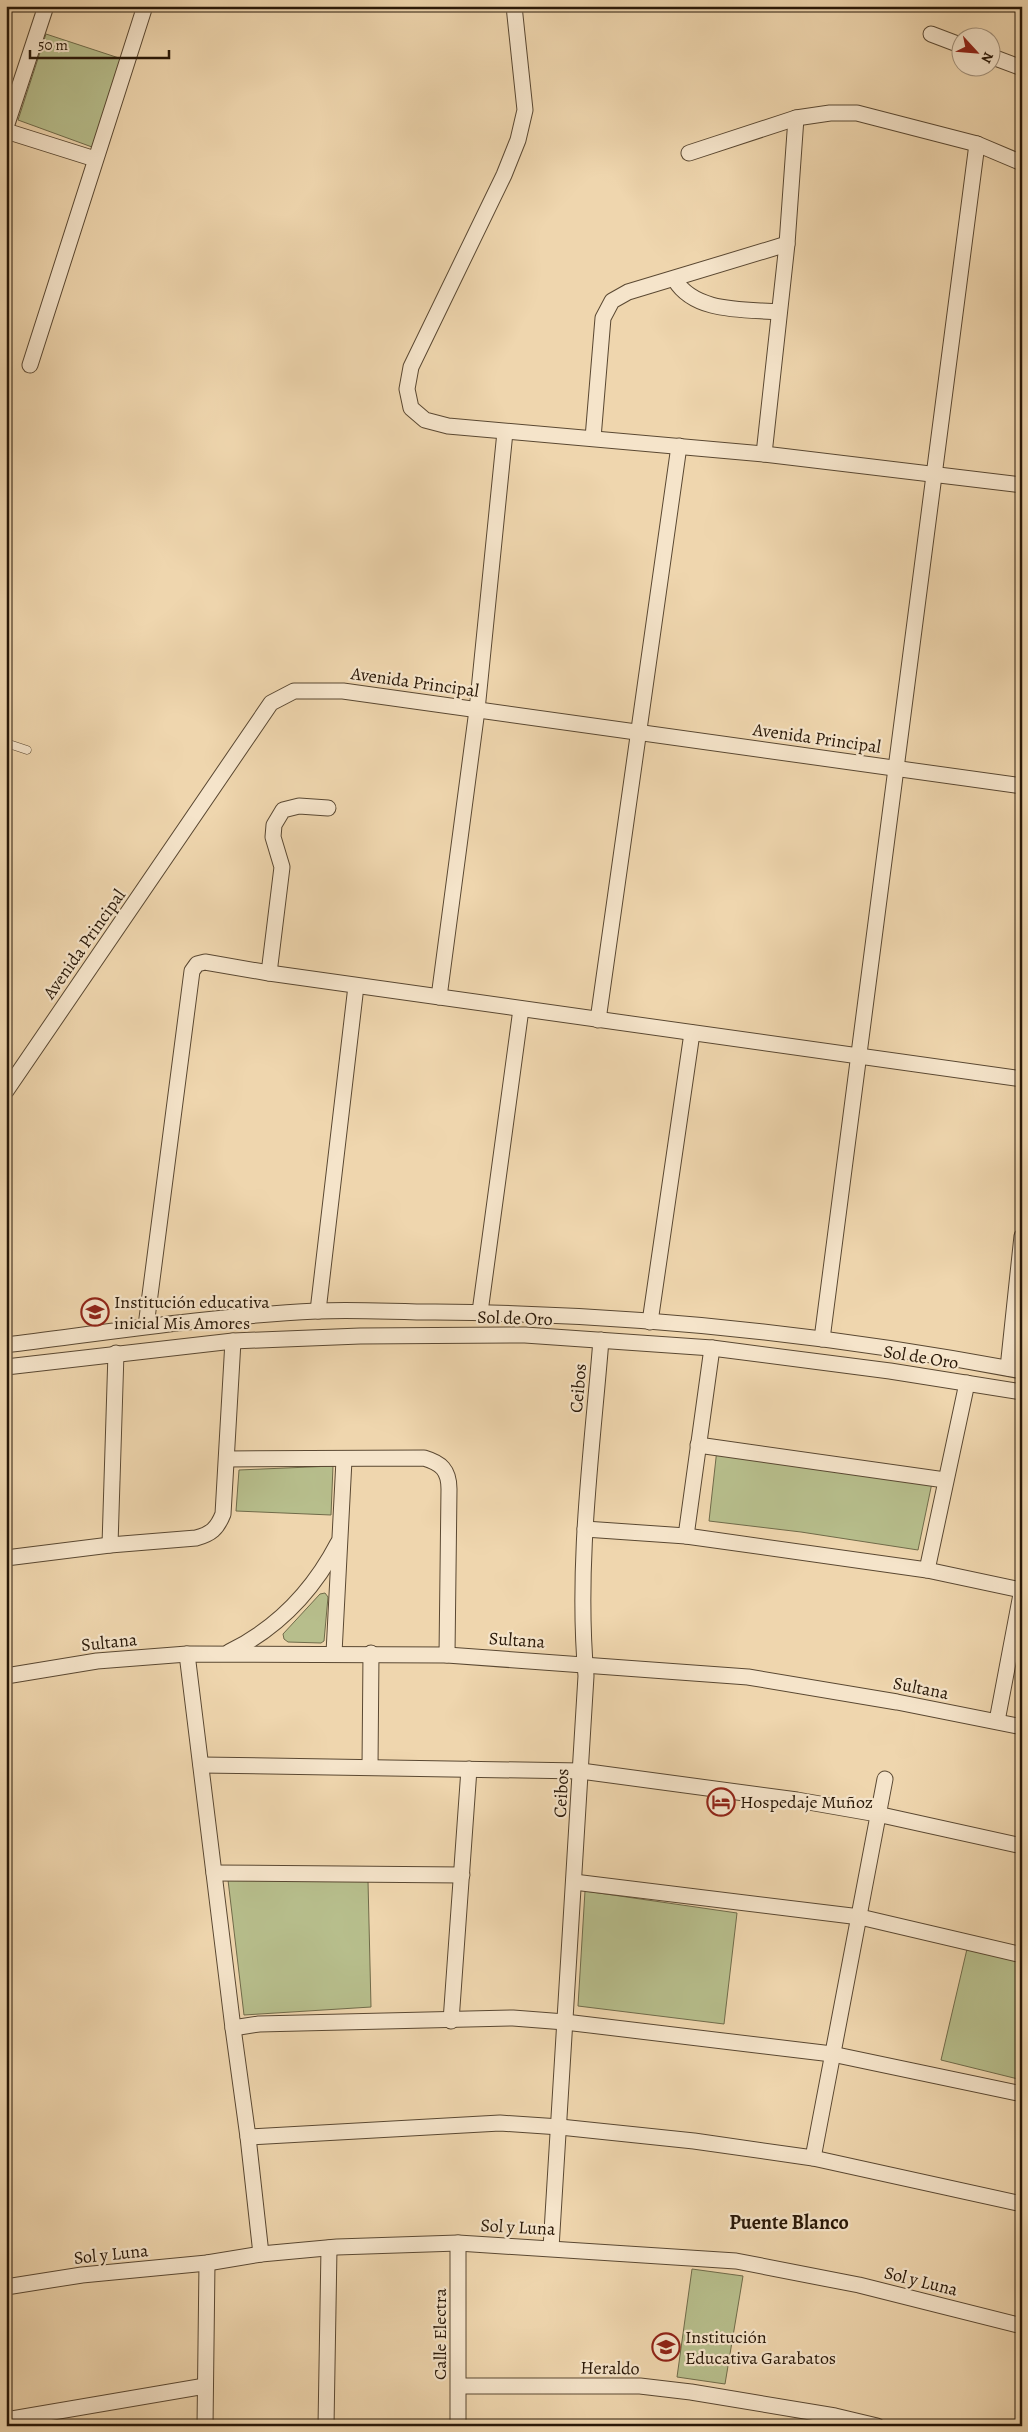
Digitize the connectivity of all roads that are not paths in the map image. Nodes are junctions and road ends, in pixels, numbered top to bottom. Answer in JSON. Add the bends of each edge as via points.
{"nodes":[{"id":1,"x":46,"y":6,"type":"edge"},
{"id":2,"x":144,"y":6,"type":"edge"},
{"id":3,"x":514,"y":6,"type":"edge"},
{"id":4,"x":931,"y":34,"type":"dead end"},
{"id":5,"x":950,"y":41,"type":"edge"},
{"id":6,"x":1000,"y":60,"type":"edge"},
{"id":7,"x":1022,"y":68,"type":"edge"},
{"id":8,"x":796,"y":118,"type":"junction"},
{"id":9,"x":6,"y":129,"type":"edge"},
{"id":10,"x":977,"y":144,"type":"junction"},
{"id":11,"x":689,"y":152,"type":"dead end"},
{"id":12,"x":95,"y":159,"type":"junction"},
{"id":13,"x":1022,"y":164,"type":"edge"},
{"id":14,"x":787,"y":244,"type":"junction"},
{"id":15,"x":675,"y":280,"type":"junction"},
{"id":16,"x":779,"y":312,"type":"junction"},
{"id":17,"x":30,"y":365,"type":"dead end"},
{"id":18,"x":506,"y":432,"type":"junction"},
{"id":19,"x":593,"y":438,"type":"junction"},
{"id":20,"x":679,"y":446,"type":"junction"},
{"id":21,"x":764,"y":454,"type":"junction"},
{"id":22,"x":934,"y":473,"type":"junction"},
{"id":23,"x":1022,"y":485,"type":"edge"},
{"id":24,"x":477,"y":710,"type":"junction"},
{"id":25,"x":638,"y":732,"type":"junction"},
{"id":26,"x":6,"y":742,"type":"edge"},
{"id":27,"x":27,"y":750,"type":"dead end"},
{"id":28,"x":896,"y":769,"type":"junction"},
{"id":29,"x":1022,"y":786,"type":"edge"},
{"id":30,"x":328,"y":808,"type":"dead end"},
{"id":31,"x":269,"y":974,"type":"junction"},
{"id":32,"x":356,"y":986,"type":"junction"},
{"id":33,"x":439,"y":997,"type":"junction"},
{"id":34,"x":521,"y":1009,"type":"junction"},
{"id":35,"x":598,"y":1020,"type":"junction"},
{"id":36,"x":692,"y":1032,"type":"junction"},
{"id":37,"x":859,"y":1056,"type":"junction"},
{"id":38,"x":1022,"y":1079,"type":"edge"},
{"id":39,"x":6,"y":1091,"type":"edge"},
{"id":40,"x":1022,"y":1236,"type":"edge"},
{"id":41,"x":318,"y":1311,"type":"junction"},
{"id":42,"x":480,"y":1312,"type":"junction"},
{"id":43,"x":650,"y":1322,"type":"junction"},
{"id":44,"x":146,"y":1326,"type":"junction"},
{"id":45,"x":822,"y":1339,"type":"junction"},
{"id":46,"x":601,"y":1340,"type":"junction"},
{"id":47,"x":233,"y":1341,"type":"junction"},
{"id":48,"x":6,"y":1345,"type":"edge"},
{"id":49,"x":712,"y":1348,"type":"junction"},
{"id":50,"x":116,"y":1353,"type":"junction"},
{"id":51,"x":6,"y":1367,"type":"edge"},
{"id":52,"x":1015,"y":1370,"type":"edge"},
{"id":53,"x":967,"y":1383,"type":"junction"},
{"id":54,"x":1022,"y":1392,"type":"edge"},
{"id":55,"x":698,"y":1445,"type":"junction"},
{"id":56,"x":227,"y":1459,"type":"junction"},
{"id":57,"x":344,"y":1460,"type":"junction"},
{"id":58,"x":945,"y":1480,"type":"junction"},
{"id":59,"x":585,"y":1529,"type":"junction"},
{"id":60,"x":686,"y":1536,"type":"junction"},
{"id":61,"x":340,"y":1540,"type":"junction"},
{"id":62,"x":110,"y":1545,"type":"junction"},
{"id":63,"x":6,"y":1558,"type":"edge"},
{"id":64,"x":927,"y":1570,"type":"junction"},
{"id":65,"x":1022,"y":1589,"type":"edge"},
{"id":66,"x":334,"y":1653,"type":"junction"},
{"id":67,"x":371,"y":1653,"type":"junction"},
{"id":68,"x":187,"y":1654,"type":"junction"},
{"id":69,"x":226,"y":1654,"type":"junction"},
{"id":70,"x":446,"y":1654,"type":"junction"},
{"id":71,"x":585,"y":1664,"type":"junction"},
{"id":72,"x":6,"y":1676,"type":"edge"},
{"id":73,"x":997,"y":1721,"type":"junction"},
{"id":74,"x":1022,"y":1727,"type":"edge"},
{"id":75,"x":201,"y":1765,"type":"junction"},
{"id":76,"x":370,"y":1768,"type":"junction"},
{"id":77,"x":469,"y":1769,"type":"junction"},
{"id":78,"x":581,"y":1772,"type":"junction"},
{"id":79,"x":885,"y":1779,"type":"dead end"},
{"id":80,"x":877,"y":1814,"type":"junction"},
{"id":81,"x":1022,"y":1846,"type":"edge"},
{"id":82,"x":214,"y":1873,"type":"junction"},
{"id":83,"x":462,"y":1875,"type":"junction"},
{"id":84,"x":574,"y":1882,"type":"junction"},
{"id":85,"x":860,"y":1917,"type":"junction"},
{"id":86,"x":1022,"y":1955,"type":"edge"},
{"id":87,"x":451,"y":2021,"type":"junction"},
{"id":88,"x":565,"y":2022,"type":"junction"},
{"id":89,"x":233,"y":2028,"type":"junction"},
{"id":90,"x":832,"y":2054,"type":"junction"},
{"id":91,"x":1022,"y":2094,"type":"edge"},
{"id":92,"x":560,"y":2126,"type":"junction"},
{"id":93,"x":248,"y":2136,"type":"junction"},
{"id":94,"x":813,"y":2158,"type":"junction"},
{"id":95,"x":1022,"y":2204,"type":"edge"},
{"id":96,"x":458,"y":2243,"type":"junction"},
{"id":97,"x":328,"y":2248,"type":"junction"},
{"id":98,"x":552,"y":2248,"type":"junction"},
{"id":99,"x":261,"y":2254,"type":"junction"},
{"id":100,"x":207,"y":2263,"type":"junction"},
{"id":101,"x":6,"y":2287,"type":"edge"},
{"id":102,"x":1022,"y":2326,"type":"edge"},
{"id":103,"x":205,"y":2386,"type":"junction"},
{"id":104,"x":459,"y":2386,"type":"junction"},
{"id":105,"x":6,"y":2420,"type":"edge"},
{"id":106,"x":868,"y":2425,"type":"edge"},
{"id":107,"x":206,"y":2426,"type":"edge"},
{"id":108,"x":326,"y":2426,"type":"edge"},
{"id":109,"x":458,"y":2426,"type":"edge"}],
"edges":[{"from":1,"to":9,"type":"street"},
{"from":2,"to":12,"type":"street"},
{"from":3,"to":18,"type":"street","via":[[525,110],[518,140],[411,367],[407,389],[411,408],[425,420],[448,426]]},
{"from":4,"to":5,"type":"street"},
{"from":6,"to":7,"type":"street"},
{"from":8,"to":10,"type":"street","via":[[857,113]]},
{"from":8,"to":11,"type":"street"},
{"from":8,"to":14,"type":"street"},
{"from":9,"to":12,"type":"street"},
{"from":10,"to":13,"type":"street"},
{"from":10,"to":22,"type":"street"},
{"from":12,"to":17,"type":"street"},
{"from":14,"to":15,"type":"street"},
{"from":14,"to":16,"type":"street"},
{"from":15,"to":16,"type":"street","via":[[688,297],[700,302],[734,309]]},
{"from":15,"to":19,"type":"street","via":[[628,292],[612,302],[603,318]]},
{"from":16,"to":21,"type":"street"},
{"from":18,"to":19,"type":"street"},
{"from":18,"to":24,"type":"street"},
{"from":19,"to":20,"type":"street"},
{"from":20,"to":21,"type":"street"},
{"from":20,"to":25,"type":"street"},
{"from":21,"to":22,"type":"street"},
{"from":22,"to":23,"type":"street"},
{"from":22,"to":28,"type":"street"},
{"from":24,"to":25,"type":"street","name":"Avenida Principal"},
{"from":24,"to":33,"type":"street"},
{"from":24,"to":39,"type":"street","name":"Avenida Principal","via":[[343,691],[294,691],[271,703]]},
{"from":25,"to":28,"type":"street","name":"Avenida Principal"},
{"from":25,"to":35,"type":"street"},
{"from":26,"to":27,"type":"lane"},
{"from":28,"to":29,"type":"street","name":"Avenida Principal"},
{"from":28,"to":37,"type":"street"},
{"from":30,"to":31,"type":"street","via":[[299,806],[283,810],[274,825],[273,836],[282,867]]},
{"from":31,"to":32,"type":"street"},
{"from":31,"to":44,"type":"street","via":[[205,962],[197,964],[192,972]]},
{"from":32,"to":33,"type":"street"},
{"from":32,"to":41,"type":"street"},
{"from":33,"to":34,"type":"street"},
{"from":34,"to":35,"type":"street"},
{"from":34,"to":42,"type":"street"},
{"from":35,"to":36,"type":"street"},
{"from":36,"to":37,"type":"street"},
{"from":36,"to":43,"type":"street"},
{"from":37,"to":38,"type":"street"},
{"from":37,"to":45,"type":"street"},
{"from":40,"to":52,"type":"street"},
{"from":41,"to":42,"type":"street"},
{"from":41,"to":44,"type":"street"},
{"from":42,"to":43,"type":"street"},
{"from":43,"to":45,"type":"street"},
{"from":44,"to":48,"type":"street"},
{"from":45,"to":52,"type":"street"},
{"from":46,"to":47,"type":"street","name":"Sol de Oro","via":[[478,1335]]},
{"from":46,"to":49,"type":"street","name":"Sol de Oro"},
{"from":46,"to":59,"type":"street","name":"Ceibos"},
{"from":47,"to":50,"type":"street","name":"Sol de Oro"},
{"from":47,"to":56,"type":"street"},
{"from":49,"to":53,"type":"street","name":"Sol de Oro"},
{"from":49,"to":55,"type":"street"},
{"from":50,"to":51,"type":"street","name":"Sol de Oro"},
{"from":50,"to":62,"type":"street"},
{"from":53,"to":54,"type":"street","name":"Sol de Oro"},
{"from":53,"to":58,"type":"street"},
{"from":55,"to":58,"type":"street"},
{"from":55,"to":60,"type":"street"},
{"from":56,"to":57,"type":"street"},
{"from":56,"to":62,"type":"street","via":[[224,1514],[208,1535]]},
{"from":57,"to":61,"type":"street"},
{"from":57,"to":70,"type":"street","via":[[424,1458],[445,1469],[450,1489]]},
{"from":58,"to":64,"type":"street"},
{"from":59,"to":60,"type":"street"},
{"from":59,"to":71,"type":"street","name":"Ceibos"},
{"from":60,"to":64,"type":"street"},
{"from":61,"to":66,"type":"street"},
{"from":61,"to":69,"type":"street","via":[[324,1571],[295,1605],[258,1636]]},
{"from":62,"to":63,"type":"street"},
{"from":64,"to":65,"type":"street"},
{"from":65,"to":73,"type":"street"},
{"from":66,"to":67,"type":"street","name":"Sultana"},
{"from":66,"to":69,"type":"street","name":"Sultana"},
{"from":67,"to":70,"type":"street","name":"Sultana"},
{"from":67,"to":76,"type":"street"},
{"from":68,"to":69,"type":"street","name":"Sultana"},
{"from":68,"to":72,"type":"street","name":"Sultana","via":[[97,1661]]},
{"from":68,"to":75,"type":"street"},
{"from":70,"to":71,"type":"street","name":"Sultana"},
{"from":71,"to":73,"type":"street","name":"Sultana","via":[[748,1676]]},
{"from":71,"to":78,"type":"street","name":"Ceibos"},
{"from":73,"to":74,"type":"street","name":"Sultana"},
{"from":75,"to":76,"type":"street"},
{"from":75,"to":82,"type":"street"},
{"from":76,"to":77,"type":"street"},
{"from":77,"to":78,"type":"street"},
{"from":77,"to":83,"type":"street"},
{"from":78,"to":80,"type":"street","via":[[797,1800]]},
{"from":78,"to":84,"type":"street","name":"Ceibos"},
{"from":79,"to":80,"type":"street"},
{"from":80,"to":81,"type":"street"},
{"from":80,"to":85,"type":"street"},
{"from":82,"to":83,"type":"street"},
{"from":82,"to":89,"type":"street"},
{"from":83,"to":87,"type":"street"},
{"from":84,"to":85,"type":"street"},
{"from":84,"to":88,"type":"street","name":"Ceibos"},
{"from":85,"to":86,"type":"street"},
{"from":85,"to":90,"type":"street"},
{"from":87,"to":88,"type":"street","via":[[513,2018]]},
{"from":87,"to":89,"type":"street","via":[[260,2024]]},
{"from":88,"to":90,"type":"street"},
{"from":88,"to":92,"type":"street","name":"Ceibos"},
{"from":89,"to":93,"type":"street"},
{"from":90,"to":91,"type":"street"},
{"from":90,"to":94,"type":"street"},
{"from":92,"to":93,"type":"street","via":[[500,2123]]},
{"from":92,"to":94,"type":"street"},
{"from":92,"to":98,"type":"street","name":"Ceibos"},
{"from":93,"to":99,"type":"street"},
{"from":94,"to":95,"type":"street"},
{"from":96,"to":97,"type":"street","name":"Sol y Luna"},
{"from":96,"to":98,"type":"street","name":"Sol y Luna"},
{"from":96,"to":104,"type":"street","name":"Calle Electra"},
{"from":97,"to":99,"type":"street","name":"Sol y Luna"},
{"from":97,"to":108,"type":"street"},
{"from":98,"to":102,"type":"street","name":"Sol y Luna","via":[[736,2261],[859,2286]]},
{"from":99,"to":100,"type":"street","name":"Sol y Luna"},
{"from":100,"to":101,"type":"street","name":"Sol y Luna","via":[[82,2275]]},
{"from":100,"to":103,"type":"street"},
{"from":103,"to":105,"type":"street"},
{"from":103,"to":107,"type":"street"},
{"from":104,"to":106,"type":"street","name":"Heraldo","via":[[640,2386],[691,2392]]},
{"from":104,"to":109,"type":"street","name":"Calle Electra"}]}
